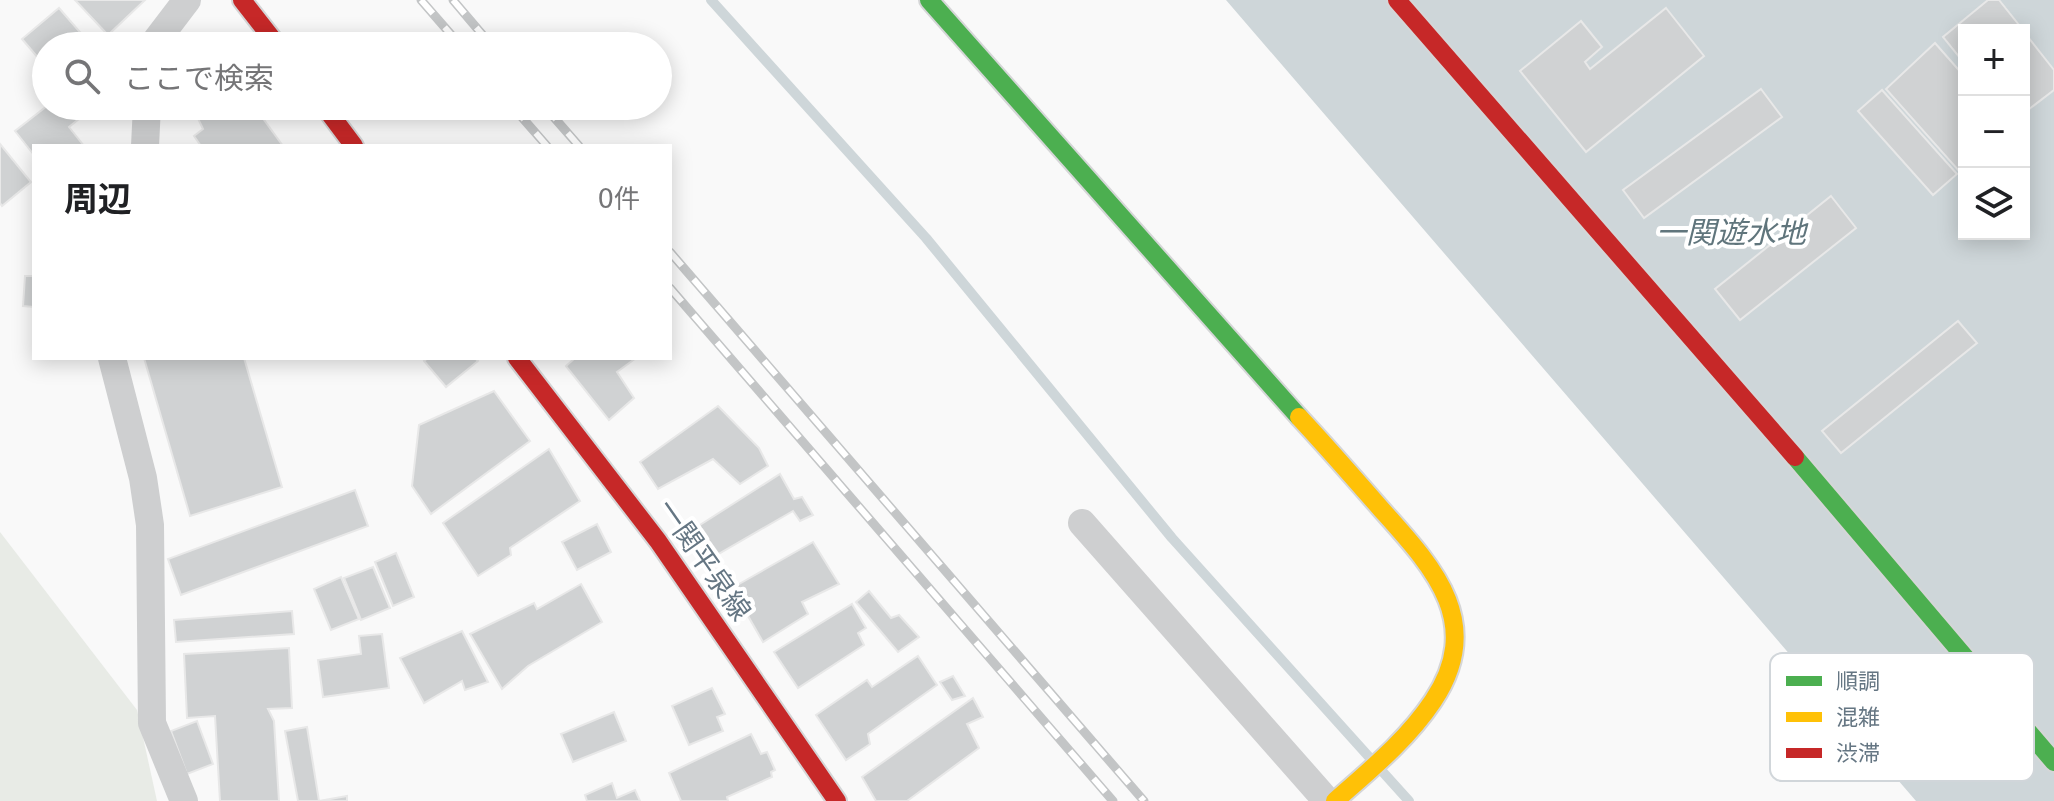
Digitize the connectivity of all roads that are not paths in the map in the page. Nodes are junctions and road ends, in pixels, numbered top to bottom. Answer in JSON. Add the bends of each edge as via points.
{"nodes":[{"id":1,"x":187,"y":0,"type":"edge"},
{"id":2,"x":242,"y":0,"type":"edge"},
{"id":3,"x":929,"y":0,"type":"edge"},
{"id":4,"x":1397,"y":0,"type":"edge"},
{"id":5,"x":163,"y":32,"type":"edge"},
{"id":6,"x":267,"y":32,"type":"edge"},
{"id":7,"x":146,"y":120,"type":"edge"},
{"id":8,"x":334,"y":120,"type":"edge"},
{"id":9,"x":145,"y":144,"type":"edge"},
{"id":10,"x":352,"y":144,"type":"edge"},
{"id":11,"x":113,"y":360,"type":"edge"},
{"id":12,"x":519,"y":360,"type":"edge"},
{"id":13,"x":1082,"y":523,"type":"dead end"},
{"id":14,"x":1963,"y":653,"type":"edge"},
{"id":15,"x":2034,"y":738,"type":"edge"},
{"id":16,"x":2054,"y":762,"type":"edge"},
{"id":17,"x":184,"y":801,"type":"edge"},
{"id":18,"x":837,"y":801,"type":"edge"},
{"id":19,"x":1327,"y":801,"type":"edge"},
{"id":20,"x":1335,"y":801,"type":"edge"}],
"edges":[{"from":1,"to":5,"type":"street"},
{"from":2,"to":6,"type":"street"},
{"from":3,"to":20,"type":"street","via":[[1432,566],[1454,616],[1453,657],[1437,698]]},
{"from":4,"to":14,"type":"street"},
{"from":7,"to":9,"type":"street"},
{"from":8,"to":10,"type":"street"},
{"from":11,"to":17,"type":"street","via":[[150,525],[152,723]]},
{"from":12,"to":18,"type":"street","name":"一関平泉線","via":[[658,541]]},
{"from":13,"to":19,"type":"street"},
{"from":15,"to":16,"type":"street"}]}
